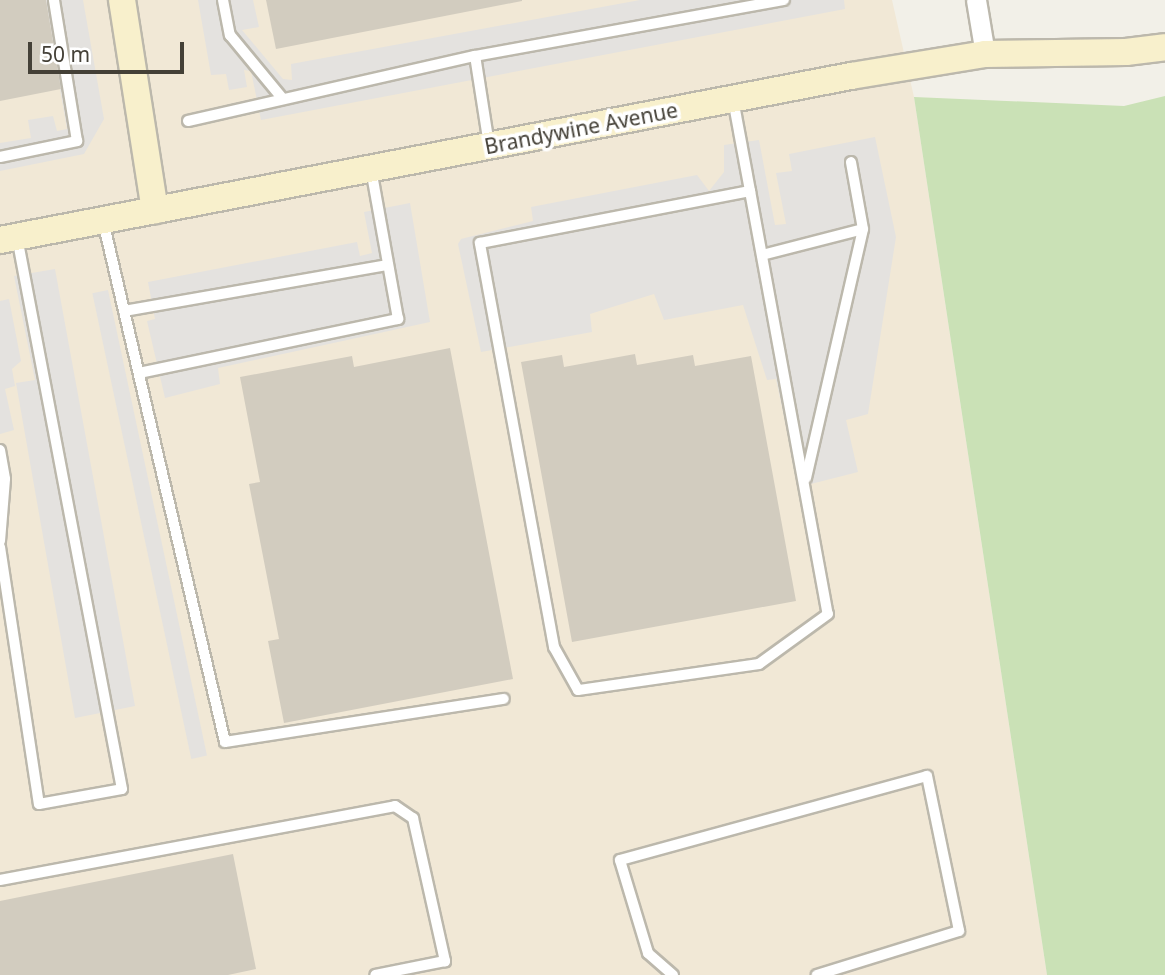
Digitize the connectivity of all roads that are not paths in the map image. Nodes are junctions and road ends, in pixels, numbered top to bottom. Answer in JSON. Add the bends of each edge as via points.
{"nodes":[{"id":1,"x":54,"y":0,"type":"edge"},
{"id":2,"x":122,"y":0,"type":"edge"},
{"id":3,"x":223,"y":0,"type":"edge"},
{"id":4,"x":784,"y":0,"type":"edge"},
{"id":5,"x":976,"y":0,"type":"edge"},
{"id":6,"x":757,"y":2,"type":"edge"},
{"id":7,"x":1165,"y":47,"type":"edge"},
{"id":8,"x":985,"y":54,"type":"junction"},
{"id":9,"x":475,"y":56,"type":"junction"},
{"id":10,"x":283,"y":99,"type":"junction"},
{"id":11,"x":733,"y":99,"type":"junction"},
{"id":12,"x":188,"y":121,"type":"dead end"},
{"id":13,"x":489,"y":146,"type":"junction"},
{"id":14,"x":0,"y":157,"type":"edge"},
{"id":15,"x":851,"y":162,"type":"dead end"},
{"id":16,"x":371,"y":168,"type":"junction"},
{"id":17,"x":750,"y":191,"type":"junction"},
{"id":18,"x":155,"y":210,"type":"junction"},
{"id":19,"x":103,"y":220,"type":"junction"},
{"id":20,"x":863,"y":229,"type":"junction"},
{"id":21,"x":8,"y":238,"type":"edge"},
{"id":22,"x":762,"y":255,"type":"junction"},
{"id":23,"x":388,"y":265,"type":"junction"},
{"id":24,"x":124,"y":311,"type":"junction"},
{"id":25,"x":139,"y":373,"type":"junction"},
{"id":26,"x":0,"y":450,"type":"edge"},
{"id":27,"x":804,"y":484,"type":"junction"},
{"id":28,"x":0,"y":544,"type":"edge"},
{"id":29,"x":504,"y":699,"type":"dead end"},
{"id":30,"x":0,"y":880,"type":"edge"},
{"id":31,"x":375,"y":975,"type":"edge"},
{"id":32,"x":673,"y":975,"type":"edge"},
{"id":33,"x":817,"y":975,"type":"edge"}],
"edges":[{"from":1,"to":14,"type":"lane","via":[[77,141]]},
{"from":2,"to":18,"type":"street"},
{"from":3,"to":10,"type":"lane","via":[[229,35]]},
{"from":4,"to":6,"type":"lane"},
{"from":5,"to":8,"type":"street"},
{"from":6,"to":9,"type":"lane"},
{"from":7,"to":8,"type":"street","name":"Brandywine Avenue"},
{"from":8,"to":11,"type":"street","name":"Brandywine Avenue"},
{"from":9,"to":10,"type":"lane"},
{"from":9,"to":13,"type":"lane"},
{"from":10,"to":12,"type":"lane"},
{"from":11,"to":13,"type":"street","name":"Brandywine Avenue"},
{"from":11,"to":17,"type":"lane"},
{"from":13,"to":16,"type":"street","name":"Brandywine Avenue"},
{"from":15,"to":20,"type":"lane"},
{"from":16,"to":18,"type":"street","name":"Brandywine Avenue"},
{"from":16,"to":23,"type":"lane"},
{"from":17,"to":22,"type":"lane"},
{"from":17,"to":27,"type":"lane","via":[[480,243],[554,647],[578,690],[759,664],[828,614]]},
{"from":18,"to":19,"type":"street","name":"Brandywine Avenue"},
{"from":19,"to":21,"type":"street","name":"Brandywine Avenue"},
{"from":19,"to":24,"type":"lane"},
{"from":20,"to":22,"type":"lane"},
{"from":20,"to":27,"type":"lane"},
{"from":21,"to":28,"type":"lane","via":[[122,789],[39,804]]},
{"from":22,"to":27,"type":"lane"},
{"from":23,"to":24,"type":"lane"},
{"from":23,"to":25,"type":"lane","via":[[398,319]]},
{"from":24,"to":25,"type":"lane"},
{"from":25,"to":29,"type":"lane","via":[[226,742]]},
{"from":26,"to":28,"type":"lane","via":[[5,479]]},
{"from":30,"to":31,"type":"lane","via":[[395,806],[414,818],[444,961]]},
{"from":32,"to":33,"type":"lane","via":[[648,953],[620,860],[927,776],[960,931]]}]}
